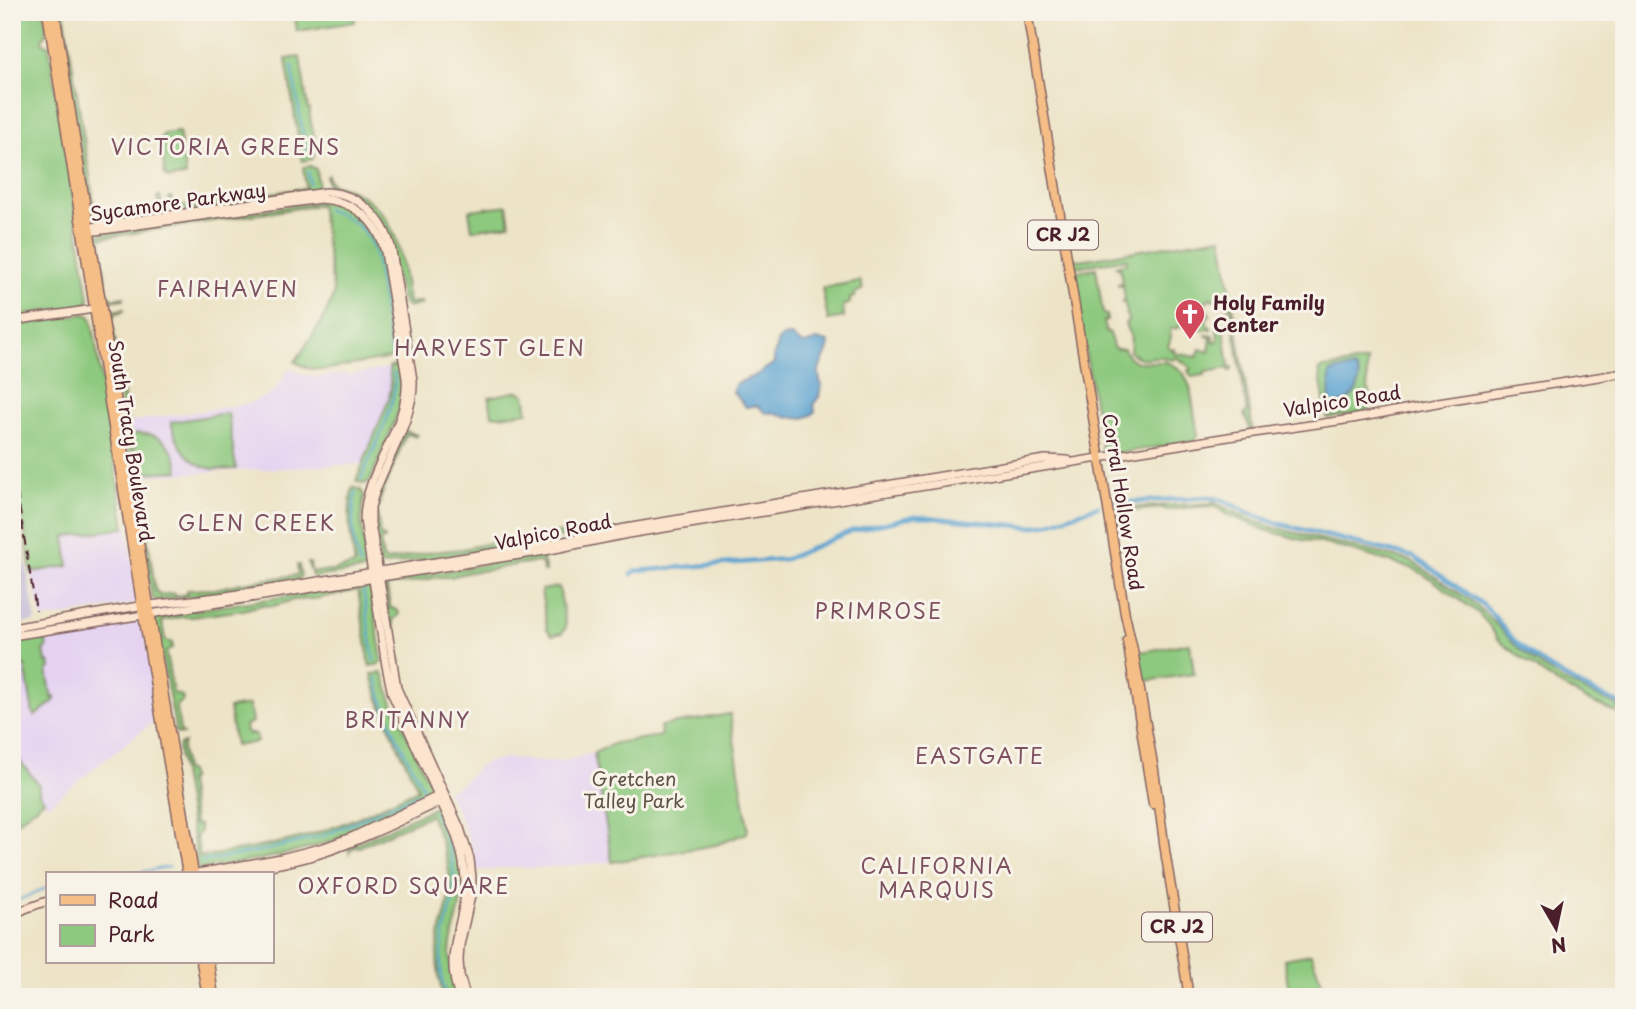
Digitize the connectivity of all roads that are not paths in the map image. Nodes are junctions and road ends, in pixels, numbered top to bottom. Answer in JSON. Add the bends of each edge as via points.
{"nodes":[{"id":1,"x":47,"y":12,"type":"edge"},
{"id":2,"x":55,"y":12,"type":"edge"},
{"id":3,"x":1027,"y":12,"type":"edge"},
{"id":4,"x":87,"y":230,"type":"junction"},
{"id":5,"x":94,"y":309,"type":"junction"},
{"id":6,"x":12,"y":321,"type":"edge"},
{"id":7,"x":1624,"y":373,"type":"edge"},
{"id":8,"x":1100,"y":458,"type":"junction"},
{"id":9,"x":375,"y":575,"type":"junction"},
{"id":10,"x":147,"y":610,"type":"junction"},
{"id":11,"x":12,"y":628,"type":"edge"},
{"id":12,"x":12,"y":636,"type":"edge"},
{"id":13,"x":442,"y":798,"type":"junction"},
{"id":14,"x":192,"y":872,"type":"edge"},
{"id":15,"x":203,"y":872,"type":"edge"},
{"id":16,"x":232,"y":872,"type":"edge"},
{"id":17,"x":46,"y":901,"type":"edge"},
{"id":18,"x":12,"y":916,"type":"edge"},
{"id":19,"x":201,"y":964,"type":"edge"},
{"id":20,"x":209,"y":964,"type":"edge"},
{"id":21,"x":207,"y":997,"type":"edge"},
{"id":22,"x":214,"y":997,"type":"edge"},
{"id":23,"x":459,"y":997,"type":"edge"},
{"id":24,"x":466,"y":997,"type":"edge"},
{"id":25,"x":1189,"y":997,"type":"edge"}],
"edges":[{"from":1,"to":4,"type":"main road","name":"South Tracy Boulevard"},
{"from":2,"to":4,"type":"main road","name":"South Tracy Boulevard"},
{"from":3,"to":8,"type":"main road","name":"Corral Hollow Road","number":"CR J2"},
{"from":4,"to":5,"type":"main road","name":"South Tracy Boulevard"},
{"from":4,"to":9,"type":"main road","name":"Sycamore Parkway","via":[[317,199],[346,204],[371,221],[385,252],[406,385],[403,408],[364,506]]},
{"from":4,"to":10,"type":"main road","name":"South Tracy Boulevard"},
{"from":5,"to":6,"type":"main road"},
{"from":5,"to":10,"type":"main road","name":"South Tracy Boulevard"},
{"from":7,"to":8,"type":"main road","name":"Valpico Road"},
{"from":8,"to":9,"type":"main road","name":"Valpico Road","via":[[1045,459],[620,529]]},
{"from":8,"to":25,"type":"main road","name":"Corral Hollow Road","number":"CR J2","via":[[1149,785]]},
{"from":9,"to":10,"type":"main road","name":"Valpico Road","via":[[231,602]]},
{"from":9,"to":10,"type":"main road","name":"Valpico Road","via":[[185,600]]},
{"from":9,"to":13,"type":"main road","name":"Sycamore Parkway","via":[[392,694]]},
{"from":10,"to":11,"type":"main road","name":"Valpico Road"},
{"from":10,"to":12,"type":"main road","name":"Valpico Road"},
{"from":10,"to":14,"type":"main road","name":"South Tracy Boulevard"},
{"from":13,"to":15,"type":"main road","via":[[324,847]]},
{"from":13,"to":16,"type":"main road","via":[[327,852]]},
{"from":13,"to":23,"type":"main road","name":"Sycamore Parkway","via":[[465,871],[452,957]]},
{"from":13,"to":24,"type":"main road","name":"Sycamore Parkway","via":[[466,842],[471,868],[471,896],[459,953]]},
{"from":17,"to":18,"type":"main road"},
{"from":19,"to":21,"type":"main road"},
{"from":20,"to":22,"type":"main road"}]}
